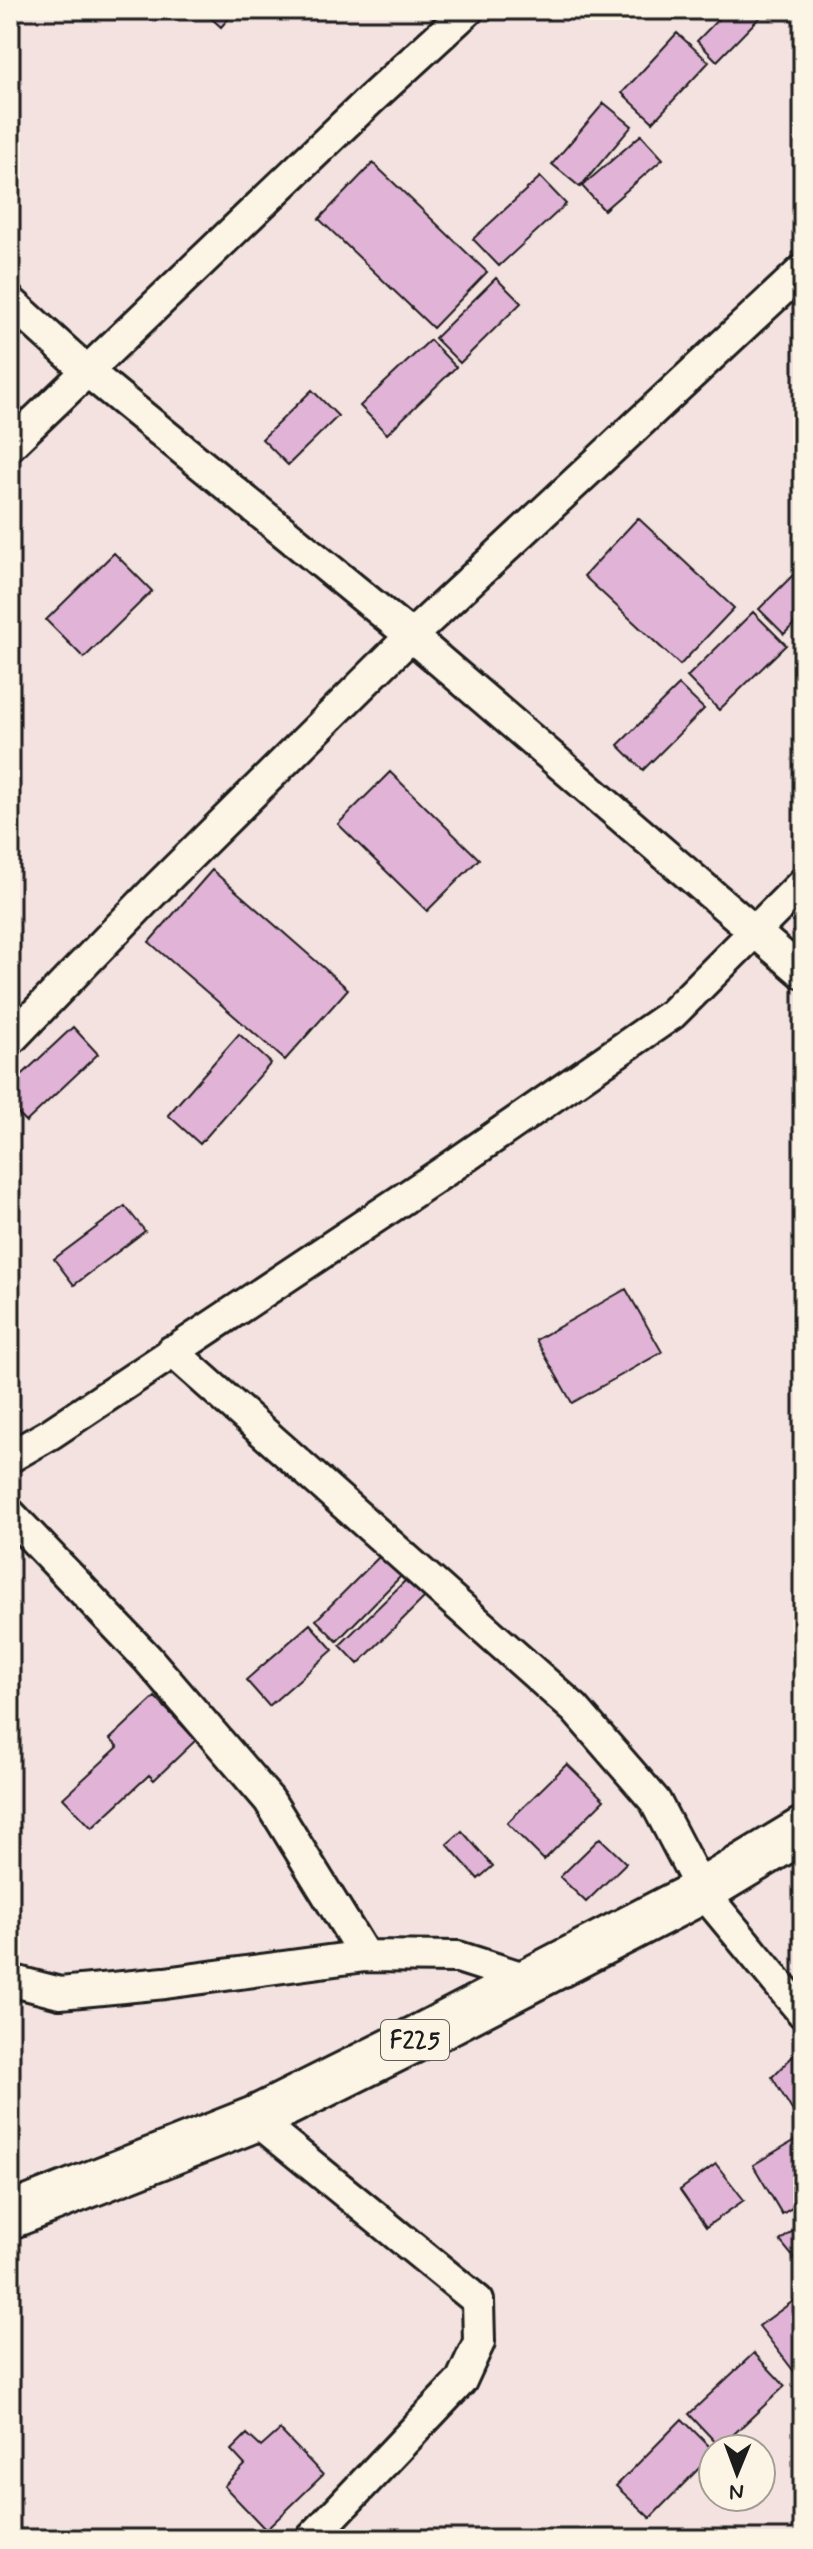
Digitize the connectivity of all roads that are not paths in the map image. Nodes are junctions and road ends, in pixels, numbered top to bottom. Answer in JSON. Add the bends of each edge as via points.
{"nodes":[{"id":1,"x":468,"y":10,"type":"edge"},
{"id":2,"x":803,"y":270,"type":"edge"},
{"id":3,"x":10,"y":301,"type":"edge"},
{"id":4,"x":87,"y":371,"type":"junction"},
{"id":5,"x":10,"y":445,"type":"edge"},
{"id":6,"x":411,"y":636,"type":"junction"},
{"id":7,"x":803,"y":883,"type":"edge"},
{"id":8,"x":753,"y":932,"type":"junction"},
{"id":9,"x":803,"y":973,"type":"edge"},
{"id":10,"x":10,"y":1040,"type":"edge"},
{"id":11,"x":172,"y":1351,"type":"junction"},
{"id":12,"x":10,"y":1457,"type":"edge"},
{"id":13,"x":10,"y":1514,"type":"edge"},
{"id":14,"x":803,"y":1830,"type":"edge"},
{"id":15,"x":702,"y":1891,"type":"junction"},
{"id":16,"x":365,"y":1956,"type":"junction"},
{"id":17,"x":10,"y":1980,"type":"edge"},
{"id":18,"x":530,"y":1980,"type":"junction"},
{"id":19,"x":803,"y":2013,"type":"edge"},
{"id":20,"x":255,"y":2119,"type":"junction"},
{"id":21,"x":10,"y":2216,"type":"edge"},
{"id":22,"x":311,"y":2539,"type":"edge"}],
"edges":[{"from":1,"to":4,"type":"street"},
{"from":2,"to":6,"type":"street"},
{"from":3,"to":4,"type":"street"},
{"from":4,"to":5,"type":"street"},
{"from":4,"to":6,"type":"street"},
{"from":6,"to":8,"type":"street"},
{"from":6,"to":10,"type":"street"},
{"from":7,"to":8,"type":"street"},
{"from":8,"to":9,"type":"street"},
{"from":8,"to":11,"type":"street","via":[[672,1014]]},
{"from":11,"to":12,"type":"street"},
{"from":11,"to":15,"type":"street","via":[[575,1709],[655,1801]]},
{"from":13,"to":16,"type":"street","via":[[147,1658],[269,1800]]},
{"from":14,"to":15,"type":"main road","number":"F225"},
{"from":15,"to":18,"type":"main road","number":"F225"},
{"from":15,"to":19,"type":"street"},
{"from":16,"to":17,"type":"street","via":[[60,1993]]},
{"from":16,"to":18,"type":"street","via":[[458,1957]]},
{"from":18,"to":20,"type":"main road","number":"F225"},
{"from":20,"to":21,"type":"main road","number":"F225"},
{"from":20,"to":22,"type":"street","via":[[478,2301],[479,2342],[461,2381]]}]}
